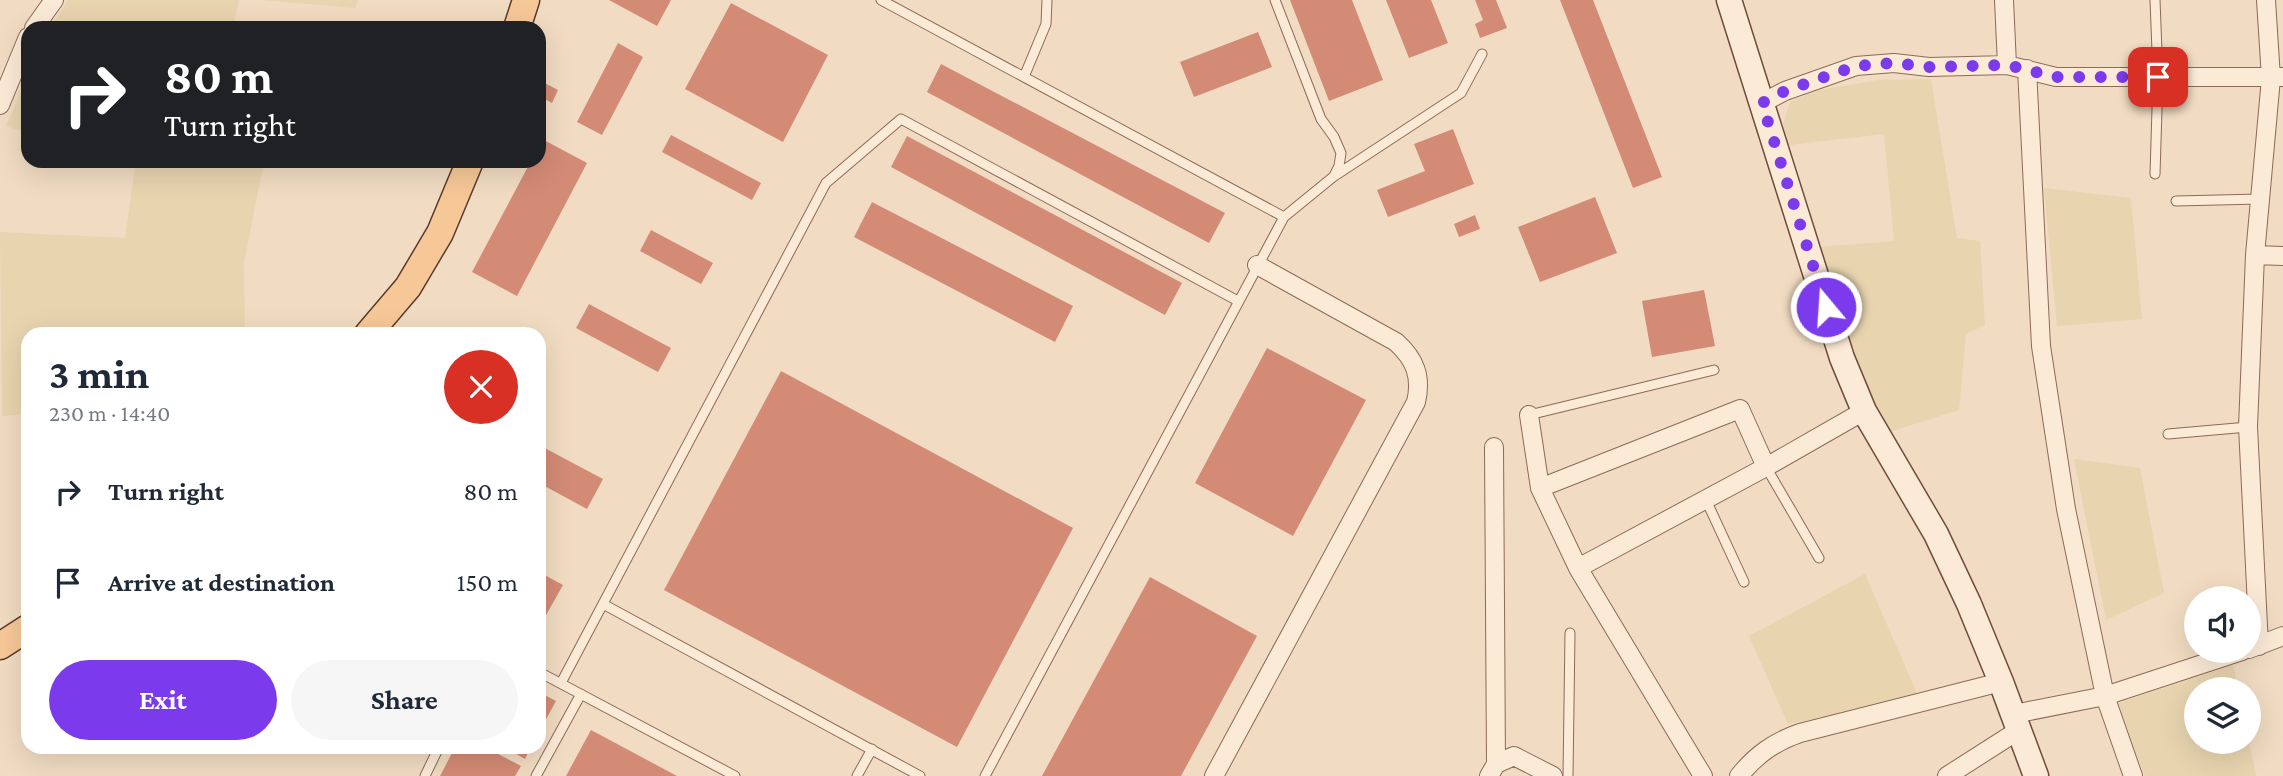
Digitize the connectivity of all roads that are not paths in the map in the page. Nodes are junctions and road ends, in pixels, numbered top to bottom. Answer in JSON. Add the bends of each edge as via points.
{"nodes":[{"id":1,"x":54,"y":0,"type":"edge"},
{"id":2,"x":526,"y":0,"type":"edge"},
{"id":3,"x":881,"y":0,"type":"edge"},
{"id":4,"x":1047,"y":0,"type":"edge"},
{"id":5,"x":1275,"y":0,"type":"edge"},
{"id":6,"x":1729,"y":0,"type":"edge"},
{"id":7,"x":2004,"y":0,"type":"edge"},
{"id":8,"x":2155,"y":0,"type":"edge"},
{"id":9,"x":2266,"y":0,"type":"edge"},
{"id":10,"x":39,"y":21,"type":"edge"},
{"id":11,"x":519,"y":21,"type":"edge"},
{"id":12,"x":21,"y":54,"type":"edge"},
{"id":13,"x":1482,"y":54,"type":"dead end"},
{"id":14,"x":2007,"y":65,"type":"junction"},
{"id":15,"x":2027,"y":69,"type":"junction"},
{"id":16,"x":1024,"y":77,"type":"junction"},
{"id":17,"x":2158,"y":77,"type":"junction"},
{"id":18,"x":2277,"y":77,"type":"edge"},
{"id":19,"x":1762,"y":103,"type":"junction"},
{"id":20,"x":0,"y":105,"type":"edge"},
{"id":21,"x":467,"y":168,"type":"edge"},
{"id":22,"x":2155,"y":174,"type":"dead end"},
{"id":23,"x":1333,"y":177,"type":"junction"},
{"id":24,"x":2260,"y":199,"type":"junction"},
{"id":25,"x":2176,"y":201,"type":"dead end"},
{"id":26,"x":1284,"y":217,"type":"junction"},
{"id":27,"x":2255,"y":255,"type":"junction"},
{"id":28,"x":2283,"y":256,"type":"edge"},
{"id":29,"x":1257,"y":265,"type":"junction"},
{"id":30,"x":1238,"y":301,"type":"junction"},
{"id":31,"x":374,"y":327,"type":"edge"},
{"id":32,"x":1714,"y":370,"type":"dead end"},
{"id":33,"x":1864,"y":411,"type":"junction"},
{"id":34,"x":1529,"y":415,"type":"joint"},
{"id":35,"x":2248,"y":427,"type":"junction"},
{"id":36,"x":2168,"y":434,"type":"dead end"},
{"id":37,"x":1494,"y":447,"type":"dead end"},
{"id":38,"x":1766,"y":467,"type":"junction"},
{"id":39,"x":1540,"y":488,"type":"junction"},
{"id":40,"x":1706,"y":500,"type":"junction"},
{"id":41,"x":1819,"y":558,"type":"dead end"},
{"id":42,"x":1578,"y":568,"type":"junction"},
{"id":43,"x":1744,"y":582,"type":"dead end"},
{"id":44,"x":2249,"y":586,"type":"edge"},
{"id":45,"x":603,"y":604,"type":"junction"},
{"id":46,"x":21,"y":632,"type":"edge"},
{"id":47,"x":1570,"y":633,"type":"dead end"},
{"id":48,"x":2283,"y":636,"type":"edge"},
{"id":49,"x":2261,"y":644,"type":"edge"},
{"id":50,"x":0,"y":646,"type":"edge"},
{"id":51,"x":2205,"y":663,"type":"edge"},
{"id":52,"x":546,"y":676,"type":"edge"},
{"id":53,"x":2001,"y":682,"type":"junction"},
{"id":54,"x":561,"y":683,"type":"junction"},
{"id":55,"x":581,"y":694,"type":"junction"},
{"id":56,"x":2105,"y":696,"type":"junction"},
{"id":57,"x":2016,"y":722,"type":"junction"},
{"id":58,"x":872,"y":749,"type":"junction"},
{"id":59,"x":436,"y":754,"type":"edge"},
{"id":60,"x":1492,"y":770,"type":"edge"},
{"id":61,"x":425,"y":776,"type":"edge"},
{"id":62,"x":536,"y":776,"type":"edge"},
{"id":63,"x":735,"y":776,"type":"edge"},
{"id":64,"x":856,"y":776,"type":"edge"},
{"id":65,"x":920,"y":776,"type":"edge"},
{"id":66,"x":985,"y":776,"type":"edge"},
{"id":67,"x":1214,"y":776,"type":"edge"},
{"id":68,"x":1553,"y":776,"type":"edge"},
{"id":69,"x":1568,"y":776,"type":"edge"},
{"id":70,"x":1703,"y":776,"type":"edge"},
{"id":71,"x":1739,"y":776,"type":"edge"},
{"id":72,"x":1947,"y":776,"type":"edge"},
{"id":73,"x":2036,"y":776,"type":"edge"},
{"id":74,"x":2133,"y":776,"type":"edge"}],
"edges":[{"from":1,"to":10,"type":"street"},
{"from":2,"to":11,"type":"main road"},
{"from":3,"to":16,"type":"lane"},
{"from":4,"to":16,"type":"lane","via":[[1046,24]]},
{"from":5,"to":23,"type":"lane","via":[[1321,119],[1340,153]]},
{"from":6,"to":19,"type":"main road"},
{"from":7,"to":14,"type":"street"},
{"from":8,"to":17,"type":"lane"},
{"from":9,"to":18,"type":"street"},
{"from":12,"to":20,"type":"street"},
{"from":13,"to":23,"type":"lane","via":[[1461,93]]},
{"from":14,"to":15,"type":"street"},
{"from":14,"to":19,"type":"street","via":[[1856,66]]},
{"from":15,"to":17,"type":"street","via":[[2056,77]]},
{"from":15,"to":56,"type":"street","via":[[2041,346],[2066,509]]},
{"from":16,"to":26,"type":"lane"},
{"from":17,"to":18,"type":"street"},
{"from":17,"to":22,"type":"lane"},
{"from":18,"to":24,"type":"street"},
{"from":19,"to":33,"type":"main road"},
{"from":21,"to":31,"type":"main road","via":[[440,233],[408,287]]},
{"from":23,"to":26,"type":"lane"},
{"from":24,"to":25,"type":"lane"},
{"from":24,"to":27,"type":"street"},
{"from":26,"to":29,"type":"lane"},
{"from":27,"to":28,"type":"street"},
{"from":27,"to":35,"type":"street"},
{"from":29,"to":30,"type":"lane"},
{"from":29,"to":67,"type":"street","via":[[1396,342],[1414,363],[1418,393]]},
{"from":30,"to":45,"type":"lane","via":[[901,119],[827,183]]},
{"from":30,"to":66,"type":"lane"},
{"from":32,"to":34,"type":"lane"},
{"from":33,"to":38,"type":"street"},
{"from":33,"to":53,"type":"main road","via":[[1936,534]]},
{"from":34,"to":39,"type":"street"},
{"from":35,"to":36,"type":"lane"},
{"from":35,"to":44,"type":"street"},
{"from":37,"to":60,"type":"street"},
{"from":38,"to":39,"type":"street","via":[[1740,409]]},
{"from":38,"to":40,"type":"street"},
{"from":38,"to":41,"type":"lane"},
{"from":39,"to":42,"type":"street"},
{"from":40,"to":42,"type":"street"},
{"from":40,"to":43,"type":"lane"},
{"from":42,"to":70,"type":"street"},
{"from":45,"to":54,"type":"lane"},
{"from":45,"to":58,"type":"lane"},
{"from":46,"to":50,"type":"main road"},
{"from":47,"to":69,"type":"lane"},
{"from":48,"to":49,"type":"street"},
{"from":51,"to":56,"type":"street"},
{"from":52,"to":54,"type":"lane"},
{"from":53,"to":57,"type":"main road"},
{"from":53,"to":71,"type":"street","via":[[1800,733],[1764,750]]},
{"from":54,"to":55,"type":"lane"},
{"from":55,"to":62,"type":"lane"},
{"from":55,"to":63,"type":"lane"},
{"from":56,"to":57,"type":"street"},
{"from":56,"to":74,"type":"street"},
{"from":57,"to":72,"type":"street"},
{"from":57,"to":73,"type":"main road"},
{"from":58,"to":64,"type":"lane"},
{"from":58,"to":65,"type":"lane"},
{"from":59,"to":61,"type":"lane"},
{"from":60,"to":68,"type":"street","via":[[1514,756]]}]}
